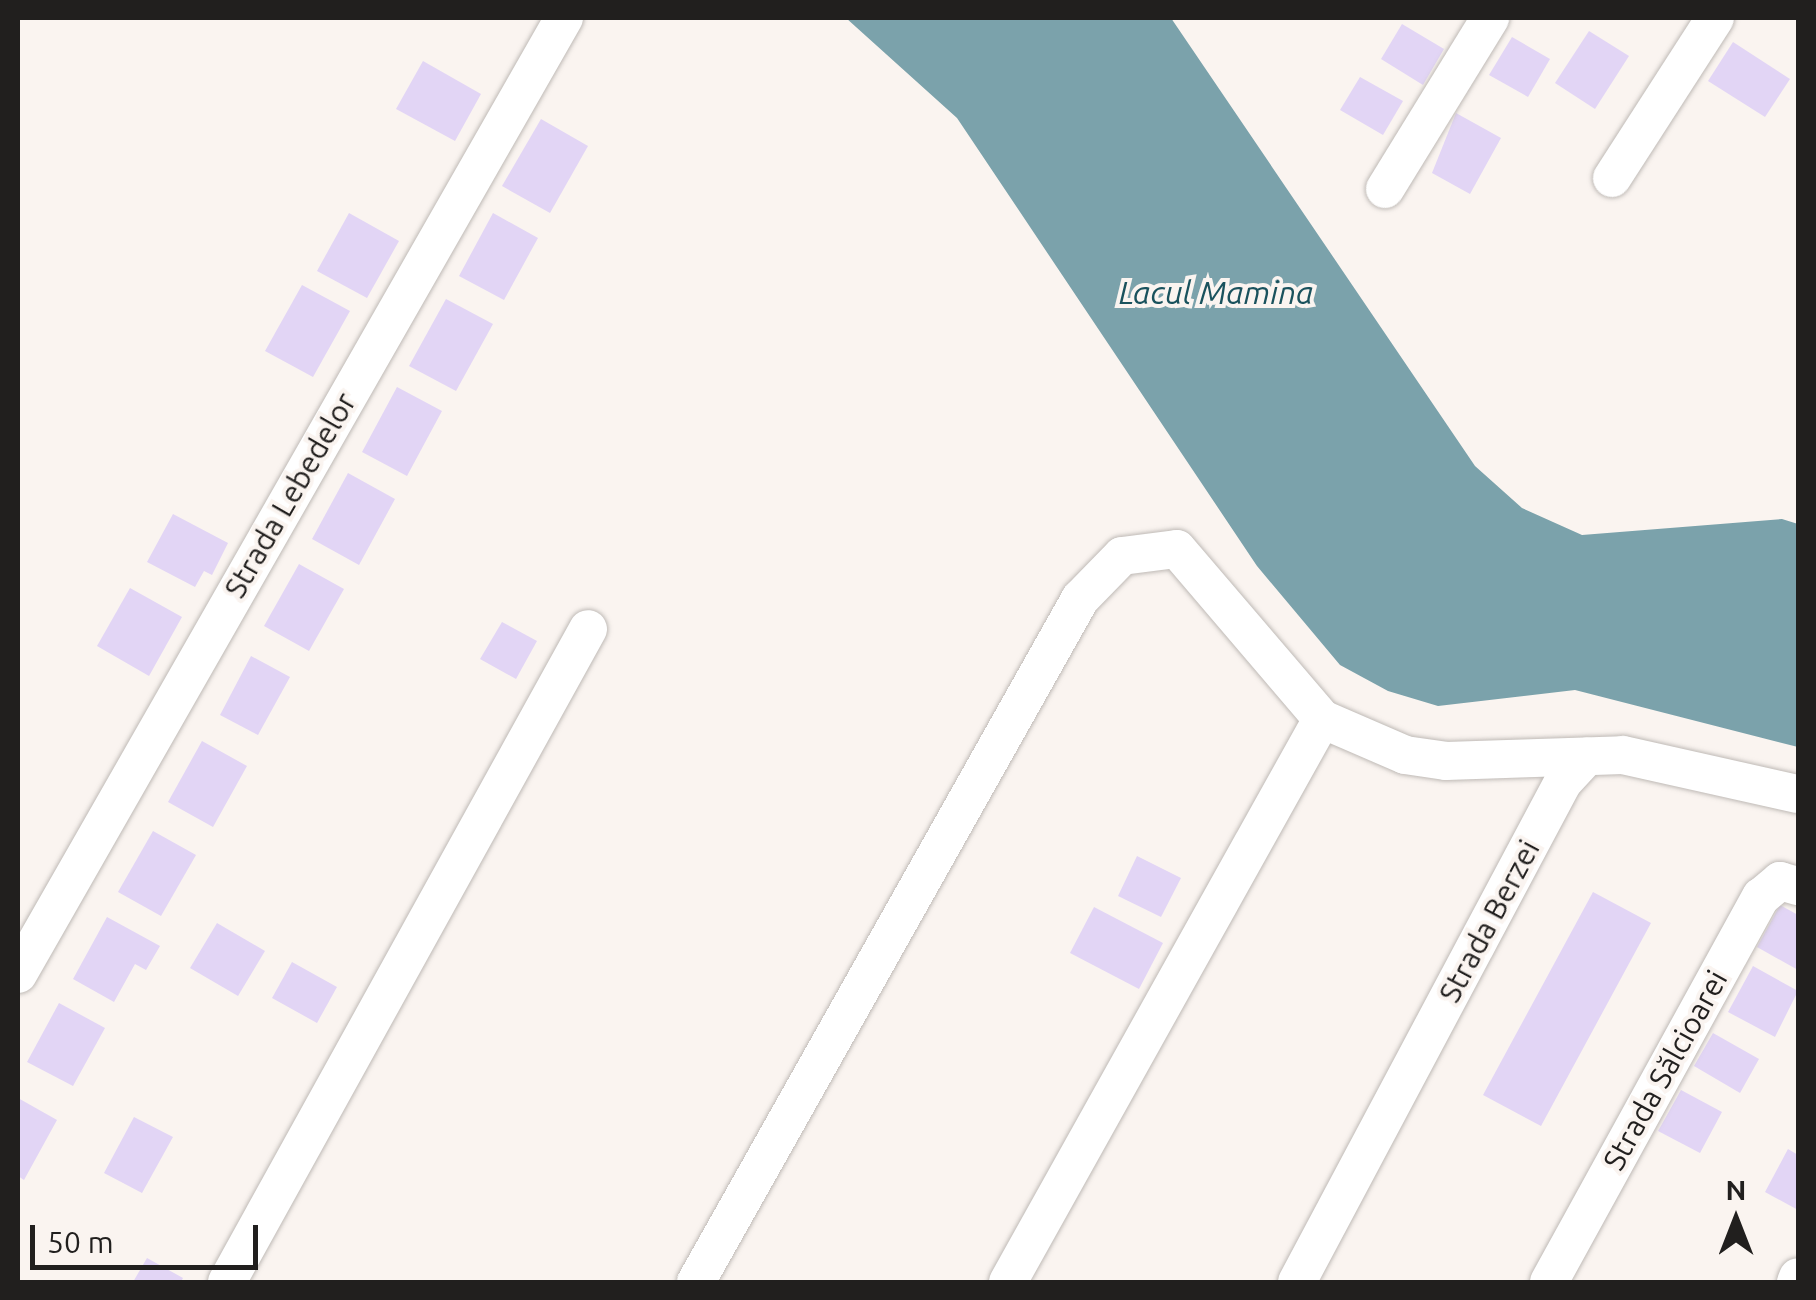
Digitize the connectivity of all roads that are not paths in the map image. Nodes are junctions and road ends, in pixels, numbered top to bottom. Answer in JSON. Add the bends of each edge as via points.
{"nodes":[{"id":1,"x":564,"y":18,"type":"edge"},
{"id":2,"x":1490,"y":18,"type":"edge"},
{"id":3,"x":1714,"y":18,"type":"edge"},
{"id":4,"x":1612,"y":178,"type":"dead end"},
{"id":5,"x":1385,"y":188,"type":"dead end"},
{"id":6,"x":588,"y":629,"type":"dead end"},
{"id":7,"x":1322,"y":719,"type":"junction"},
{"id":8,"x":1587,"y":756,"type":"junction"},
{"id":9,"x":1798,"y":794,"type":"edge"},
{"id":10,"x":1798,"y":886,"type":"edge"},
{"id":11,"x":18,"y":974,"type":"edge"},
{"id":12,"x":227,"y":1282,"type":"edge"},
{"id":13,"x":696,"y":1282,"type":"edge"},
{"id":14,"x":1008,"y":1282,"type":"edge"},
{"id":15,"x":1297,"y":1282,"type":"edge"},
{"id":16,"x":1549,"y":1282,"type":"edge"}],
"edges":[{"from":1,"to":11,"type":"street","name":"Strada Lebedelor"},
{"from":2,"to":5,"type":"street"},
{"from":3,"to":4,"type":"street"},
{"from":6,"to":12,"type":"street"},
{"from":7,"to":8,"type":"street","via":[[1404,755],[1446,761]]},
{"from":7,"to":13,"type":"street","via":[[1177,548],[1122,556],[1080,599]]},
{"from":7,"to":14,"type":"street"},
{"from":8,"to":9,"type":"street","via":[[1623,755]]},
{"from":8,"to":15,"type":"street","name":"Strada Berzei","via":[[1563,782]]},
{"from":10,"to":16,"type":"street","name":"Strada Sălcioarei","via":[[1780,881],[1762,896]]}]}
